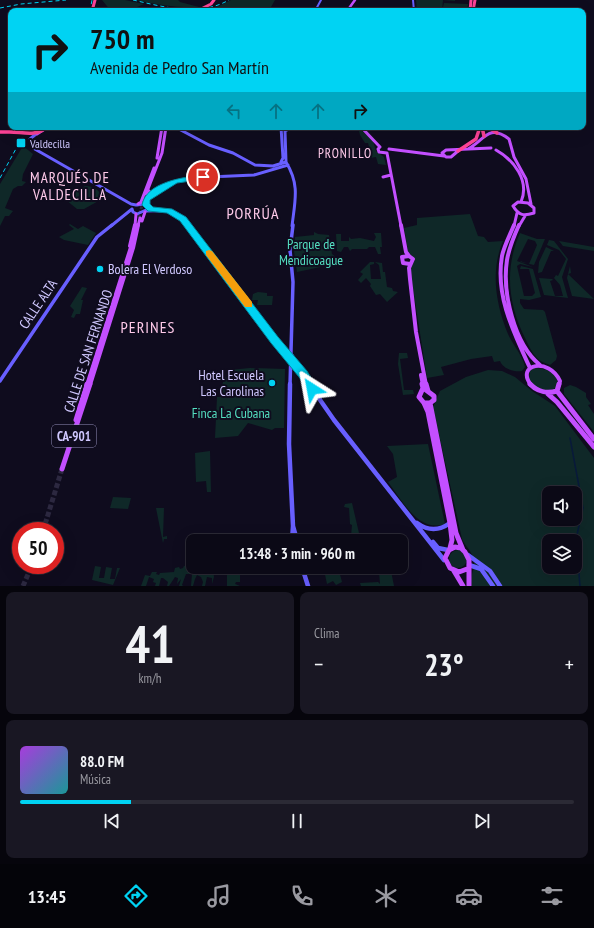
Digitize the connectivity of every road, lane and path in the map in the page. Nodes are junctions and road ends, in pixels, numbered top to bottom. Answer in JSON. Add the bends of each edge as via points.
{"nodes":[{"id":1,"x":214,"y":0,"type":"edge"},
{"id":2,"x":204,"y":8,"type":"edge"},
{"id":3,"x":17,"y":130,"type":"edge"},
{"id":4,"x":25,"y":130,"type":"edge"},
{"id":5,"x":43,"y":130,"type":"edge"},
{"id":6,"x":162,"y":130,"type":"edge"},
{"id":7,"x":166,"y":130,"type":"edge"},
{"id":8,"x":181,"y":130,"type":"edge"},
{"id":9,"x":285,"y":130,"type":"edge"},
{"id":10,"x":285,"y":130,"type":"edge"},
{"id":11,"x":365,"y":130,"type":"edge"},
{"id":12,"x":480,"y":130,"type":"edge"},
{"id":13,"x":482,"y":130,"type":"edge"},
{"id":14,"x":492,"y":130,"type":"edge"},
{"id":15,"x":1,"y":131,"type":"edge"},
{"id":16,"x":7,"y":131,"type":"junction"},
{"id":17,"x":26,"y":133,"type":"junction"},
{"id":18,"x":37,"y":134,"type":"junction"},
{"id":19,"x":497,"y":134,"type":"junction"},
{"id":20,"x":483,"y":138,"type":"junction"},
{"id":21,"x":29,"y":141,"type":"junction"},
{"id":22,"x":381,"y":147,"type":"junction"},
{"id":23,"x":491,"y":148,"type":"junction"},
{"id":24,"x":508,"y":148,"type":"junction"},
{"id":25,"x":468,"y":149,"type":"junction"},
{"id":26,"x":450,"y":150,"type":"junction"},
{"id":27,"x":496,"y":150,"type":"junction"},
{"id":28,"x":458,"y":151,"type":"junction"},
{"id":29,"x":387,"y":152,"type":"junction"},
{"id":30,"x":443,"y":154,"type":"junction"},
{"id":31,"x":454,"y":155,"type":"junction"},
{"id":32,"x":286,"y":162,"type":"junction"},
{"id":33,"x":158,"y":163,"type":"junction"},
{"id":34,"x":280,"y":163,"type":"junction"},
{"id":35,"x":257,"y":166,"type":"junction"},
{"id":36,"x":285,"y":167,"type":"junction"},
{"id":37,"x":154,"y":168,"type":"junction"},
{"id":38,"x":262,"y":172,"type":"junction"},
{"id":39,"x":390,"y":175,"type":"junction"},
{"id":40,"x":383,"y":177,"type":"dead end"},
{"id":41,"x":294,"y":180,"type":"junction"},
{"id":42,"x":147,"y":199,"type":"junction"},
{"id":43,"x":521,"y":202,"type":"junction"},
{"id":44,"x":137,"y":204,"type":"junction"},
{"id":45,"x":530,"y":204,"type":"junction"},
{"id":46,"x":131,"y":209,"type":"junction"},
{"id":47,"x":147,"y":209,"type":"junction"},
{"id":48,"x":517,"y":213,"type":"junction"},
{"id":49,"x":136,"y":214,"type":"junction"},
{"id":50,"x":525,"y":216,"type":"junction"},
{"id":51,"x":140,"y":218,"type":"tunnel mouth"},
{"id":52,"x":103,"y":230,"type":"junction"},
{"id":53,"x":95,"y":240,"type":"junction"},
{"id":54,"x":131,"y":249,"type":"junction"},
{"id":55,"x":407,"y":256,"type":"junction"},
{"id":56,"x":407,"y":264,"type":"junction"},
{"id":57,"x":291,"y":344,"type":"junction"},
{"id":58,"x":280,"y":346,"type":"junction"},
{"id":59,"x":290,"y":351,"type":"junction"},
{"id":60,"x":284,"y":352,"type":"junction"},
{"id":61,"x":290,"y":359,"type":"junction"},
{"id":62,"x":540,"y":365,"type":"junction"},
{"id":63,"x":530,"y":368,"type":"junction"},
{"id":64,"x":303,"y":374,"type":"junction"},
{"id":65,"x":0,"y":381,"type":"edge"},
{"id":66,"x":422,"y":391,"type":"junction"},
{"id":67,"x":428,"y":391,"type":"junction"},
{"id":68,"x":557,"y":391,"type":"junction"},
{"id":69,"x":548,"y":394,"type":"junction"},
{"id":70,"x":427,"y":403,"type":"junction"},
{"id":71,"x":594,"y":438,"type":"edge"},
{"id":72,"x":594,"y":447,"type":"edge"},
{"id":73,"x":411,"y":518,"type":"junction"},
{"id":74,"x":450,"y":523,"type":"junction"},
{"id":75,"x":293,"y":526,"type":"junction"},
{"id":76,"x":292,"y":534,"type":"edge"},
{"id":77,"x":295,"y":534,"type":"edge"},
{"id":78,"x":426,"y":536,"type":"junction"},
{"id":79,"x":449,"y":549,"type":"junction"},
{"id":80,"x":463,"y":550,"type":"junction"},
{"id":81,"x":468,"y":556,"type":"junction"},
{"id":82,"x":447,"y":563,"type":"junction"},
{"id":83,"x":468,"y":567,"type":"junction"},
{"id":84,"x":454,"y":571,"type":"junction"},
{"id":85,"x":304,"y":574,"type":"edge"},
{"id":86,"x":308,"y":586,"type":"edge"},
{"id":87,"x":463,"y":586,"type":"edge"},
{"id":88,"x":469,"y":586,"type":"edge"},
{"id":89,"x":493,"y":586,"type":"edge"},
{"id":90,"x":500,"y":586,"type":"edge"}],
"edges":[{"from":1,"to":2,"type":"highway"},
{"from":3,"to":16,"type":"highway"},
{"from":4,"to":17,"type":"highway"},
{"from":5,"to":18,"type":"highway"},
{"from":6,"to":37,"type":"main road","via":[[159,154]]},
{"from":7,"to":33,"type":"main road"},
{"from":8,"to":35,"type":"main road"},
{"from":9,"to":32,"type":"main road"},
{"from":10,"to":34,"type":"main road","via":[[283,158]]},
{"from":11,"to":22,"type":"main road"},
{"from":12,"to":28,"type":"highway","via":[[477,139]]},
{"from":13,"to":20,"type":"highway"},
{"from":14,"to":19,"type":"highway"},
{"from":15,"to":16,"type":"highway"},
{"from":16,"to":17,"type":"highway"},
{"from":17,"to":18,"type":"highway"},
{"from":17,"to":21,"type":"main road"},
{"from":18,"to":21,"type":"main road"},
{"from":19,"to":20,"type":"main road","via":[[489,134]]},
{"from":19,"to":24,"type":"main road","via":[[508,138],[511,142]]},
{"from":20,"to":23,"type":"main road","via":[[485,145]]},
{"from":20,"to":25,"type":"main road"},
{"from":21,"to":44,"type":"main road","via":[[35,150],[131,204]]},
{"from":21,"to":46,"type":"main road","via":[[31,150]]},
{"from":22,"to":29,"type":"main road"},
{"from":22,"to":29,"type":"main road","via":[[378,151]]},
{"from":23,"to":25,"type":"main road"},
{"from":23,"to":27,"type":"main road"},
{"from":24,"to":27,"type":"main road"},
{"from":24,"to":45,"type":"main road","via":[[525,175]]},
{"from":25,"to":28,"type":"main road"},
{"from":26,"to":28,"type":"main road"},
{"from":26,"to":30,"type":"main road","via":[[445,150]]},
{"from":26,"to":31,"type":"main road"},
{"from":27,"to":43,"type":"main road","via":[[510,159],[521,176],[524,195]]},
{"from":28,"to":31,"type":"main road"},
{"from":29,"to":30,"type":"main road","via":[[394,150]]},
{"from":29,"to":39,"type":"main road"},
{"from":29,"to":55,"type":"main road"},
{"from":30,"to":31,"type":"main road","via":[[449,157]]},
{"from":32,"to":34,"type":"main road"},
{"from":32,"to":36,"type":"main road"},
{"from":33,"to":37,"type":"main road","via":[[146,194]]},
{"from":33,"to":42,"type":"main road"},
{"from":34,"to":35,"type":"main road"},
{"from":34,"to":36,"type":"main road"},
{"from":35,"to":38,"type":"main road","via":[[262,168]]},
{"from":36,"to":38,"type":"main road"},
{"from":36,"to":41,"type":"main road"},
{"from":36,"to":41,"type":"main road","via":[[292,170]]},
{"from":37,"to":44,"type":"main road","via":[[141,202]]},
{"from":38,"to":42,"type":"main road","via":[[248,176],[176,181]]},
{"from":39,"to":40,"type":"main road"},
{"from":39,"to":55,"type":"main road"},
{"from":41,"to":57,"type":"main road","via":[[296,192],[290,250]]},
{"from":42,"to":47,"type":"main road"},
{"from":43,"to":45,"type":"main road"},
{"from":43,"to":48,"type":"main road","via":[[513,206]]},
{"from":44,"to":46,"type":"main road","name":"CALLE ALTA"},
{"from":44,"to":47,"type":"main road"},
{"from":45,"to":50,"type":"main road","via":[[534,208],[534,213]]},
{"from":46,"to":49,"type":"main road"},
{"from":46,"to":52,"type":"main road","name":"CALLE ALTA"},
{"from":47,"to":49,"type":"main road"},
{"from":47,"to":54,"type":"main road"},
{"from":47,"to":58,"type":"main road","via":[[169,211],[183,219]]},
{"from":48,"to":50,"type":"main road"},
{"from":48,"to":63,"type":"main road","via":[[502,256],[501,288],[508,321]]},
{"from":49,"to":54,"type":"main road"},
{"from":50,"to":62,"type":"main road","via":[[509,250],[505,270],[506,289],[521,340],[533,360]]},
{"from":51,"to":54,"type":"main road","name":"CALLE DE SAN FERNANDO"},
{"from":52,"to":53,"type":"main road","name":"CALLE ALTA"},
{"from":52,"to":53,"type":"main road","name":"CALLE ALTA","via":[[100,237]]},
{"from":53,"to":65,"type":"main road","name":"CALLE ALTA"},
{"from":54,"to":54,"type":"main road","name":"CALLE DE SAN FERNANDO","number":"CA-901","via":[[62,469],[85,404]]},
{"from":55,"to":56,"type":"main road","via":[[401,260]]},
{"from":55,"to":56,"type":"main road","via":[[413,259]]},
{"from":56,"to":66,"type":"main road"},
{"from":56,"to":67,"type":"main road"},
{"from":57,"to":58,"type":"main road","via":[[286,348]]},
{"from":57,"to":59,"type":"main road"},
{"from":58,"to":60,"type":"main road"},
{"from":59,"to":60,"type":"main road","via":[[288,354]]},
{"from":59,"to":61,"type":"main road"},
{"from":59,"to":64,"type":"main road"},
{"from":60,"to":61,"type":"main road"},
{"from":61,"to":64,"type":"main road"},
{"from":61,"to":75,"type":"main road","via":[[289,444]]},
{"from":62,"to":63,"type":"main road"},
{"from":62,"to":68,"type":"main road","via":[[549,367],[558,376],[560,385]]},
{"from":63,"to":69,"type":"main road","via":[[526,374],[529,383],[536,390]]},
{"from":64,"to":73,"type":"main road","via":[[334,420]]},
{"from":66,"to":67,"type":"main road"},
{"from":66,"to":70,"type":"main road","via":[[419,397]]},
{"from":67,"to":70,"type":"main road","via":[[434,398]]},
{"from":68,"to":69,"type":"main road"},
{"from":68,"to":71,"type":"main road"},
{"from":69,"to":72,"type":"main road"},
{"from":70,"to":74,"type":"main road"},
{"from":70,"to":80,"type":"main road","via":[[456,533]]},
{"from":73,"to":74,"type":"main road","via":[[429,529],[444,528]]},
{"from":73,"to":78,"type":"main road"},
{"from":74,"to":79,"type":"main road","via":[[452,540]]},
{"from":75,"to":76,"type":"main road"},
{"from":75,"to":77,"type":"main road"},
{"from":78,"to":79,"type":"main road","via":[[438,548]]},
{"from":78,"to":82,"type":"main road"},
{"from":79,"to":80,"type":"main road","via":[[456,547]]},
{"from":79,"to":82,"type":"main road","via":[[446,553]]},
{"from":80,"to":81,"type":"main road"},
{"from":81,"to":83,"type":"main road"},
{"from":81,"to":90,"type":"main road","via":[[487,569]]},
{"from":82,"to":84,"type":"main road"},
{"from":83,"to":84,"type":"main road","via":[[459,572]]},
{"from":83,"to":88,"type":"main road"},
{"from":83,"to":89,"type":"main road","via":[[478,567]]},
{"from":84,"to":87,"type":"main road"},
{"from":85,"to":86,"type":"main road"}]}
